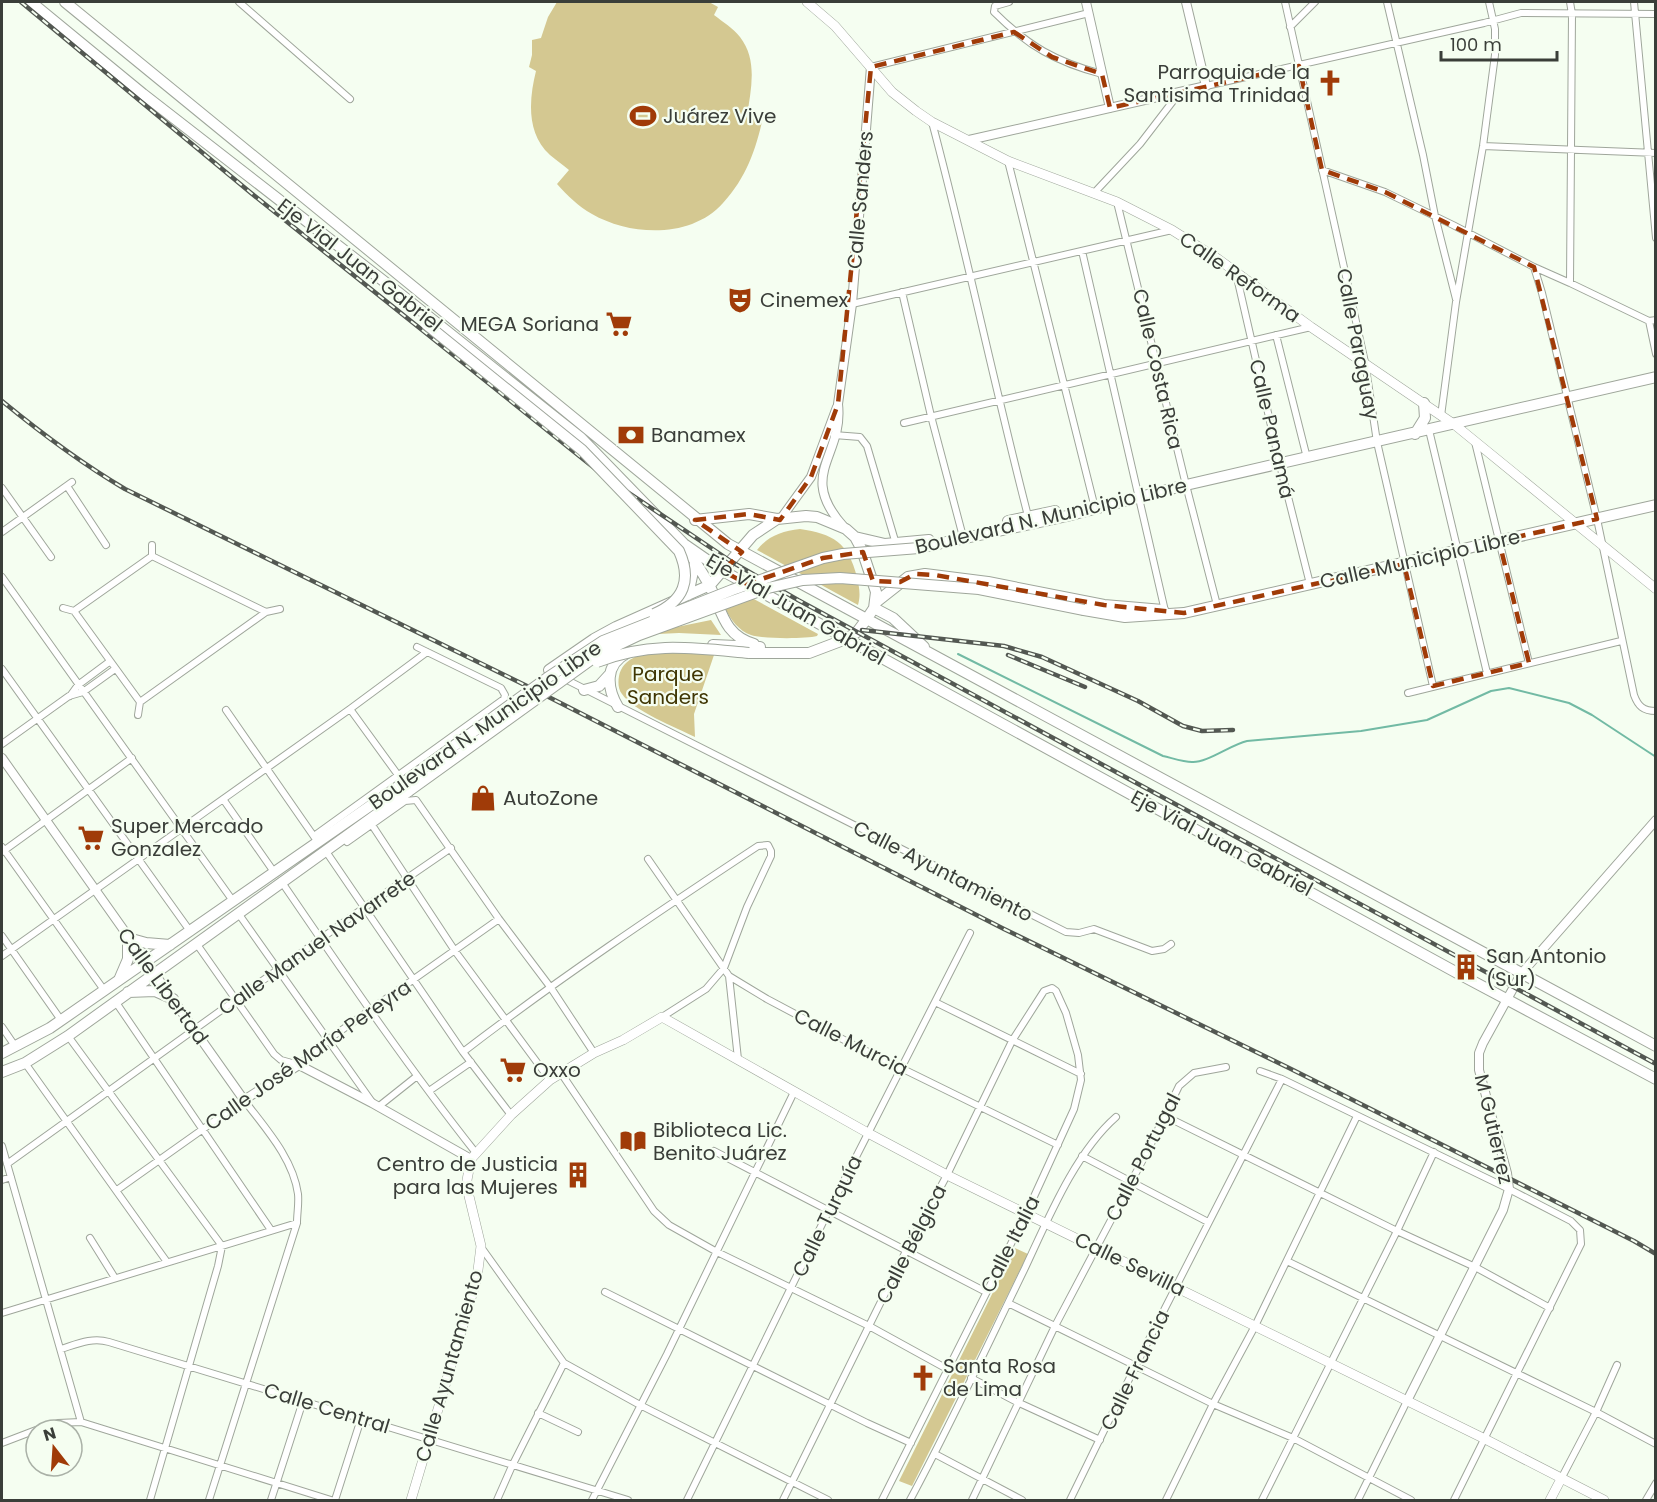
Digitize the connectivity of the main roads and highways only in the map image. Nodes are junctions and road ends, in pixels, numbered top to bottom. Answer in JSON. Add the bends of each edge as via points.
{"nodes":[{"id":1,"x":31,"y":2,"type":"edge"},
{"id":2,"x":64,"y":2,"type":"edge"},
{"id":3,"x":807,"y":2,"type":"edge"},
{"id":4,"x":399,"y":293,"type":"junction"},
{"id":5,"x":1656,"y":377,"type":"edge"},
{"id":6,"x":1424,"y":403,"type":"junction"},
{"id":7,"x":1455,"y":425,"type":"junction"},
{"id":8,"x":1415,"y":434,"type":"junction"},
{"id":9,"x":1656,"y":505,"type":"edge"},
{"id":10,"x":1091,"y":509,"type":"junction"},
{"id":11,"x":779,"y":518,"type":"junction"},
{"id":12,"x":695,"y":520,"type":"junction"},
{"id":13,"x":1576,"y":525,"type":"junction"},
{"id":14,"x":855,"y":537,"type":"junction"},
{"id":15,"x":684,"y":544,"type":"junction"},
{"id":16,"x":740,"y":551,"type":"junction"},
{"id":17,"x":695,"y":562,"type":"junction"},
{"id":18,"x":723,"y":571,"type":"junction"},
{"id":19,"x":710,"y":585,"type":"junction"},
{"id":20,"x":1656,"y":589,"type":"edge"},
{"id":21,"x":688,"y":595,"type":"junction"},
{"id":22,"x":874,"y":606,"type":"junction"},
{"id":23,"x":1166,"y":612,"type":"junction"},
{"id":24,"x":866,"y":620,"type":"junction"},
{"id":25,"x":846,"y":639,"type":"junction"},
{"id":26,"x":603,"y":641,"type":"junction"},
{"id":27,"x":764,"y":647,"type":"junction"},
{"id":28,"x":820,"y":648,"type":"junction"},
{"id":29,"x":930,"y":654,"type":"junction"},
{"id":30,"x":549,"y":670,"type":"road end"},
{"id":31,"x":578,"y":670,"type":"junction"},
{"id":32,"x":610,"y":674,"type":"junction"},
{"id":33,"x":584,"y":690,"type":"road end"},
{"id":34,"x":618,"y":707,"type":"road end"},
{"id":35,"x":404,"y":787,"type":"junction"},
{"id":36,"x":277,"y":876,"type":"junction"},
{"id":37,"x":170,"y":945,"type":"junction"},
{"id":38,"x":119,"y":980,"type":"junction"},
{"id":39,"x":128,"y":992,"type":"junction"},
{"id":40,"x":173,"y":999,"type":"road end"},
{"id":41,"x":1656,"y":1046,"type":"edge"},
{"id":42,"x":2,"y":1053,"type":"edge"},
{"id":43,"x":2,"y":1072,"type":"edge"},
{"id":44,"x":1656,"y":1079,"type":"edge"},
{"id":45,"x":474,"y":1156,"type":"joint"},
{"id":46,"x":1561,"y":1479,"type":"junction"},
{"id":47,"x":411,"y":1500,"type":"edge"},
{"id":48,"x":1550,"y":1500,"type":"edge"},
{"id":49,"x":1604,"y":1500,"type":"edge"}],
"edges":[{"from":1,"to":4,"type":"main road","name":"Eje Vial Juan Gabriel","via":[[151,101]]},
{"from":2,"to":12,"type":"main road","name":"Eje Vial Juan Gabriel"},
{"from":3,"to":6,"type":"main road","name":"Calle Reforma","via":[[835,26],[892,92],[932,122],[1008,161],[1117,202],[1172,230]]},
{"from":4,"to":15,"type":"main road","name":"Eje Vial Juan Gabriel","via":[[581,438]]},
{"from":4,"to":26,"type":"main road","bridge":true,"via":[[426,324],[582,450],[679,551],[687,576],[678,597],[660,612]]},
{"from":5,"to":7,"type":"main road","name":"Boulevard N. Municipio Libre"},
{"from":6,"to":7,"type":"main road","name":"Calle Reforma"},
{"from":6,"to":8,"type":"main road","via":[[1425,418]]},
{"from":7,"to":8,"type":"main road","name":"Boulevard N. Municipio Libre"},
{"from":7,"to":13,"type":"main road","name":"Calle Reforma"},
{"from":8,"to":10,"type":"main road","name":"Boulevard N. Municipio Libre"},
{"from":9,"to":13,"type":"main road","name":"Calle Municipio Libre"},
{"from":10,"to":14,"type":"main road","via":[[1073,507],[936,539],[896,544]]},
{"from":10,"to":26,"type":"main road","name":"Boulevard N. Municipio Libre","bridge":true,"via":[[919,548],[823,558]]},
{"from":11,"to":12,"type":"main road","via":[[749,514]]},
{"from":11,"to":14,"type":"main road","via":[[817,517]]},
{"from":11,"to":16,"type":"main road","via":[[753,535]]},
{"from":12,"to":16,"type":"main road","name":"Eje Vial Juan Gabriel"},
{"from":13,"to":20,"type":"main road","name":"Calle Reforma"},
{"from":13,"to":23,"type":"main road","name":"Calle Municipio Libre","via":[[1184,613]]},
{"from":14,"to":22,"type":"main road","via":[[874,583]]},
{"from":15,"to":17,"type":"main road"},
{"from":15,"to":18,"type":"main road","name":"Eje Vial Juan Gabriel"},
{"from":16,"to":18,"type":"main road"},
{"from":16,"to":24,"type":"main road","name":"Eje Vial Juan Gabriel"},
{"from":17,"to":19,"type":"main road"},
{"from":17,"to":21,"type":"main road"},
{"from":18,"to":19,"type":"main road"},
{"from":18,"to":25,"type":"main road","name":"Eje Vial Juan Gabriel"},
{"from":19,"to":21,"type":"main road"},
{"from":19,"to":27,"type":"main road","via":[[728,627],[748,642]]},
{"from":21,"to":30,"type":"main road","via":[[609,631]]},
{"from":22,"to":23,"type":"main road","via":[[908,576],[925,574]]},
{"from":22,"to":24,"type":"main road"},
{"from":22,"to":29,"type":"main road","via":[[893,618]]},
{"from":23,"to":31,"type":"main road","name":"Boulevard N. Municipio Libre","bridge":true,"via":[[1125,616],[979,589],[840,578],[802,580],[768,588],[639,635],[599,654]]},
{"from":24,"to":25,"type":"main road"},
{"from":24,"to":29,"type":"main road","name":"Eje Vial Juan Gabriel"},
{"from":25,"to":28,"type":"main road"},
{"from":25,"to":44,"type":"main road","name":"Eje Vial Juan Gabriel"},
{"from":26,"to":35,"type":"main road","name":"Boulevard N. Municipio Libre","bridge":true,"via":[[547,678]]},
{"from":27,"to":28,"type":"main road"},
{"from":27,"to":32,"type":"main road","via":[[648,645],[621,656]]},
{"from":28,"to":31,"type":"main road","bridge":true,"via":[[809,653],[749,653],[657,647],[626,652]]},
{"from":29,"to":41,"type":"main road","name":"Eje Vial Juan Gabriel"},
{"from":31,"to":35,"type":"main road","name":"Boulevard N. Municipio Libre","bridge":true},
{"from":32,"to":33,"type":"main road","via":[[599,686]]},
{"from":32,"to":34,"type":"main road","via":[[610,690]]},
{"from":35,"to":36,"type":"main road","name":"Boulevard N. Municipio Libre"},
{"from":36,"to":37,"type":"main road","name":"Boulevard N. Municipio Libre"},
{"from":36,"to":39,"type":"main road","name":"Boulevard N. Municipio Libre","via":[[238,913]]},
{"from":37,"to":38,"type":"main road","name":"Boulevard N. Municipio Libre"},
{"from":37,"to":38,"type":"main road","via":[[128,938],[128,959]]},
{"from":38,"to":42,"type":"main road","name":"Boulevard N. Municipio Libre","via":[[61,1020]]},
{"from":39,"to":40,"type":"main road","via":[[155,991]]},
{"from":39,"to":43,"type":"main road","name":"Boulevard N. Municipio Libre","via":[[68,1036],[25,1063]]},
{"from":45,"to":46,"type":"main road","name":"Calle Sevilla","via":[[511,1114],[550,1080],[662,1017],[868,1134]]},
{"from":45,"to":47,"type":"main road","name":"Calle Ayuntamiento","via":[[467,1180],[481,1246],[477,1278]]},
{"from":46,"to":48,"type":"main road"},
{"from":46,"to":49,"type":"main road","name":"Calle Sevilla"}]}
